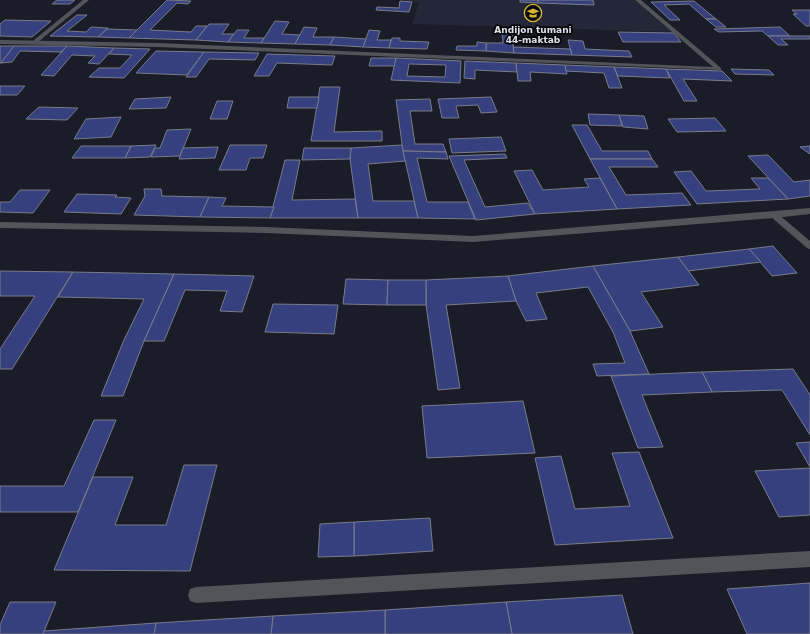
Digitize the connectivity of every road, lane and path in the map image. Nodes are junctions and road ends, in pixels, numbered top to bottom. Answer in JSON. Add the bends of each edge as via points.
{"nodes":[{"id":1,"x":86,"y":0,"type":"edge"},
{"id":2,"x":638,"y":0,"type":"edge"},
{"id":3,"x":0,"y":42,"type":"edge"},
{"id":4,"x":36,"y":42,"type":"junction"},
{"id":5,"x":810,"y":211,"type":"edge"},
{"id":6,"x":774,"y":215,"type":"junction"},
{"id":7,"x":0,"y":225,"type":"edge"},
{"id":8,"x":810,"y":246,"type":"edge"},
{"id":9,"x":810,"y":559,"type":"edge"},
{"id":10,"x":196,"y":595,"type":"dead end"}],
"edges":[{"from":1,"to":4,"type":"street"},
{"from":2,"to":4,"type":"street","via":[[719,68]]},
{"from":3,"to":4,"type":"street"},
{"from":5,"to":6,"type":"street"},
{"from":6,"to":7,"type":"street","via":[[473,239],[266,230]]},
{"from":6,"to":8,"type":"street"},
{"from":9,"to":10,"type":"street"}]}
